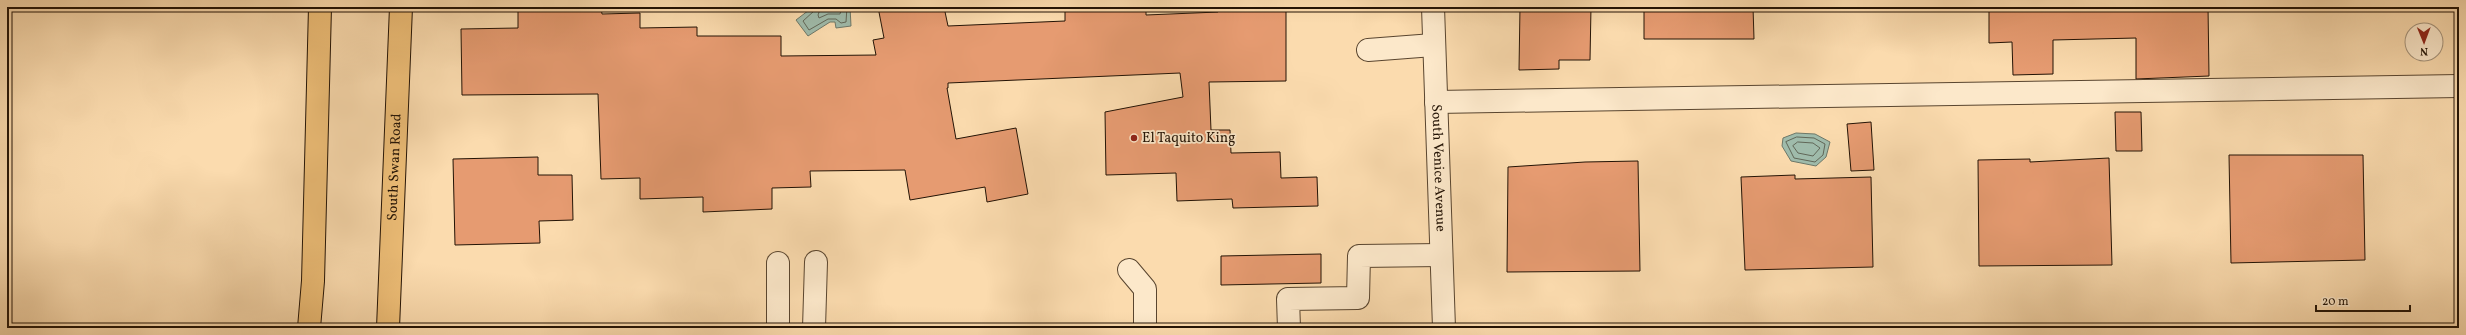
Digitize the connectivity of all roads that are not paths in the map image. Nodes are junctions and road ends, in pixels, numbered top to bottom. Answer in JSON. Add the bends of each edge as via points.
{"nodes":[{"id":1,"x":320,"y":7,"type":"edge"},
{"id":2,"x":401,"y":7,"type":"edge"},
{"id":3,"x":1433,"y":7,"type":"edge"},
{"id":4,"x":1433,"y":45,"type":"junction"},
{"id":5,"x":1368,"y":50,"type":"dead end"},
{"id":6,"x":2459,"y":86,"type":"edge"},
{"id":7,"x":1436,"y":102,"type":"junction"},
{"id":8,"x":1441,"y":255,"type":"junction"},
{"id":9,"x":816,"y":262,"type":"dead end"},
{"id":10,"x":778,"y":263,"type":"dead end"},
{"id":11,"x":1129,"y":270,"type":"dead end"},
{"id":12,"x":309,"y":328,"type":"edge"},
{"id":13,"x":388,"y":328,"type":"edge"},
{"id":14,"x":778,"y":328,"type":"edge"},
{"id":15,"x":814,"y":328,"type":"edge"},
{"id":16,"x":1145,"y":328,"type":"edge"},
{"id":17,"x":1289,"y":328,"type":"edge"},
{"id":18,"x":1444,"y":328,"type":"edge"}],
"edges":[{"from":1,"to":12,"type":"main road","via":[[313,281]]},
{"from":2,"to":13,"type":"main road","name":"South Swan Road"},
{"from":3,"to":4,"type":"street","name":"South Venice Avenue"},
{"from":4,"to":5,"type":"street"},
{"from":4,"to":7,"type":"street","name":"South Venice Avenue"},
{"from":6,"to":7,"type":"street"},
{"from":7,"to":8,"type":"street","name":"South Venice Avenue"},
{"from":8,"to":17,"type":"street","via":[[1359,256],[1358,298],[1288,299]]},
{"from":8,"to":18,"type":"street","name":"South Venice Avenue"},
{"from":9,"to":15,"type":"street"},
{"from":10,"to":14,"type":"street"},
{"from":11,"to":16,"type":"street","via":[[1145,289]]}]}
